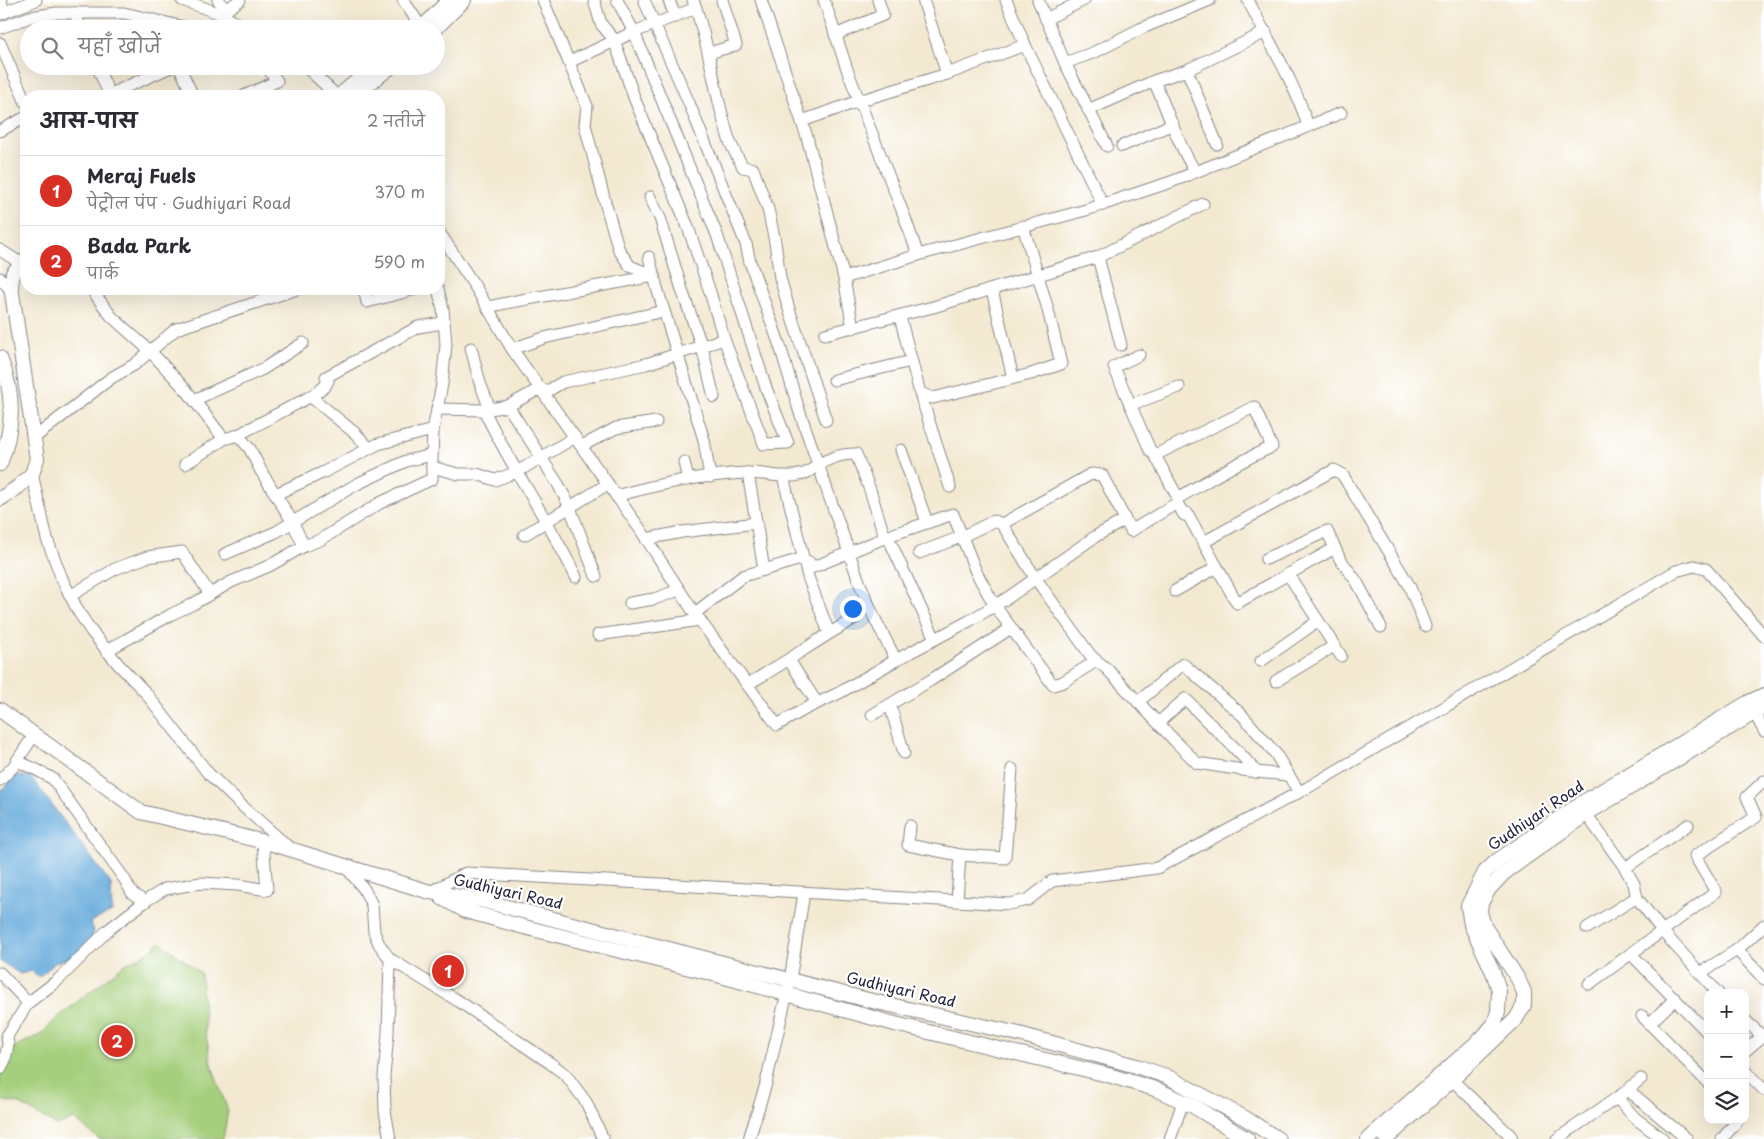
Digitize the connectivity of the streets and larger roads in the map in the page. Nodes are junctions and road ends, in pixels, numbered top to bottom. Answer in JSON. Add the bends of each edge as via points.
{"nodes":[{"id":1,"x":1,"y":0,"type":"edge"},
{"id":2,"x":36,"y":0,"type":"edge"},
{"id":3,"x":182,"y":0,"type":"edge"},
{"id":4,"x":218,"y":0,"type":"edge"},
{"id":5,"x":240,"y":0,"type":"edge"},
{"id":6,"x":403,"y":0,"type":"edge"},
{"id":7,"x":449,"y":0,"type":"edge"},
{"id":8,"x":464,"y":0,"type":"edge"},
{"id":9,"x":543,"y":0,"type":"edge"},
{"id":10,"x":594,"y":0,"type":"edge"},
{"id":11,"x":617,"y":0,"type":"edge"},
{"id":12,"x":644,"y":0,"type":"edge"},
{"id":13,"x":669,"y":0,"type":"edge"},
{"id":14,"x":722,"y":0,"type":"edge"},
{"id":15,"x":761,"y":0,"type":"edge"},
{"id":16,"x":824,"y":0,"type":"edge"},
{"id":17,"x":878,"y":0,"type":"edge"},
{"id":18,"x":923,"y":0,"type":"edge"},
{"id":19,"x":1006,"y":0,"type":"edge"},
{"id":20,"x":1038,"y":0,"type":"edge"},
{"id":21,"x":1084,"y":0,"type":"edge"},
{"id":22,"x":1210,"y":0,"type":"edge"},
{"id":23,"x":1248,"y":0,"type":"edge"},
{"id":24,"x":23,"y":3,"type":"edge"},
{"id":25,"x":207,"y":4,"type":"edge"},
{"id":26,"x":695,"y":4,"type":"edge"},
{"id":27,"x":224,"y":12,"type":"junction"},
{"id":28,"x":2,"y":13,"type":"edge"},
{"id":29,"x":75,"y":13,"type":"junction"},
{"id":30,"x":675,"y":17,"type":"junction"},
{"id":31,"x":22,"y":20,"type":"edge"},
{"id":32,"x":78,"y":20,"type":"edge"},
{"id":33,"x":144,"y":20,"type":"edge"},
{"id":34,"x":233,"y":20,"type":"edge"},
{"id":35,"x":419,"y":20,"type":"edge"},
{"id":36,"x":433,"y":20,"type":"edge"},
{"id":37,"x":437,"y":20,"type":"edge"},
{"id":38,"x":1046,"y":20,"type":"junction"},
{"id":39,"x":20,"y":21,"type":"edge"},
{"id":40,"x":654,"y":24,"type":"junction"},
{"id":41,"x":0,"y":28,"type":"edge"},
{"id":42,"x":634,"y":32,"type":"junction"},
{"id":43,"x":1266,"y":32,"type":"junction"},
{"id":44,"x":835,"y":35,"type":"junction"},
{"id":45,"x":614,"y":41,"type":"junction"},
{"id":46,"x":0,"y":43,"type":"edge"},
{"id":47,"x":1025,"y":45,"type":"junction"},
{"id":48,"x":709,"y":53,"type":"junction"},
{"id":49,"x":569,"y":62,"type":"junction"},
{"id":50,"x":1065,"y":63,"type":"junction"},
{"id":51,"x":1187,"y":70,"type":"junction"},
{"id":52,"x":947,"y":74,"type":"junction"},
{"id":53,"x":100,"y":75,"type":"edge"},
{"id":54,"x":153,"y":75,"type":"edge"},
{"id":55,"x":183,"y":75,"type":"edge"},
{"id":56,"x":273,"y":75,"type":"edge"},
{"id":57,"x":315,"y":75,"type":"edge"},
{"id":58,"x":364,"y":75,"type":"edge"},
{"id":59,"x":380,"y":75,"type":"edge"},
{"id":60,"x":1154,"y":81,"type":"junction"},
{"id":61,"x":20,"y":90,"type":"edge"},
{"id":62,"x":106,"y":90,"type":"edge"},
{"id":63,"x":121,"y":90,"type":"edge"},
{"id":64,"x":190,"y":90,"type":"edge"},
{"id":65,"x":257,"y":90,"type":"edge"},
{"id":66,"x":331,"y":90,"type":"edge"},
{"id":67,"x":345,"y":90,"type":"edge"},
{"id":68,"x":361,"y":90,"type":"edge"},
{"id":69,"x":859,"y":101,"type":"junction"},
{"id":70,"x":1088,"y":110,"type":"junction"},
{"id":71,"x":1341,"y":113,"type":"dead end"},
{"id":72,"x":20,"y":120,"type":"edge"},
{"id":73,"x":802,"y":121,"type":"junction"},
{"id":74,"x":1173,"y":124,"type":"junction"},
{"id":75,"x":1308,"y":126,"type":"junction"},
{"id":76,"x":0,"y":132,"type":"edge"},
{"id":77,"x":1217,"y":144,"type":"dead end"},
{"id":78,"x":1107,"y":146,"type":"dead end"},
{"id":79,"x":1122,"y":146,"type":"dead end"},
{"id":80,"x":1192,"y":166,"type":"dead end"},
{"id":81,"x":650,"y":197,"type":"dead end"},
{"id":82,"x":1204,"y":204,"type":"dead end"},
{"id":83,"x":1102,"y":205,"type":"junction"},
{"id":84,"x":1024,"y":226,"type":"junction"},
{"id":85,"x":445,"y":241,"type":"edge"},
{"id":86,"x":3,"y":254,"type":"edge"},
{"id":87,"x":918,"y":255,"type":"junction"},
{"id":88,"x":649,"y":257,"type":"dead end"},
{"id":89,"x":1098,"y":258,"type":"junction"},
{"id":90,"x":20,"y":260,"type":"edge"},
{"id":91,"x":20,"y":267,"type":"edge"},
{"id":92,"x":654,"y":276,"type":"junction"},
{"id":93,"x":1038,"y":276,"type":"junction"},
{"id":94,"x":0,"y":278,"type":"edge"},
{"id":95,"x":844,"y":278,"type":"junction"},
{"id":96,"x":992,"y":290,"type":"junction"},
{"id":97,"x":12,"y":291,"type":"junction"},
{"id":98,"x":96,"y":295,"type":"edge"},
{"id":99,"x":275,"y":295,"type":"edge"},
{"id":100,"x":365,"y":295,"type":"edge"},
{"id":101,"x":393,"y":295,"type":"edge"},
{"id":102,"x":440,"y":295,"type":"edge"},
{"id":103,"x":488,"y":308,"type":"junction"},
{"id":104,"x":664,"y":311,"type":"junction"},
{"id":105,"x":900,"y":317,"type":"junction"},
{"id":106,"x":444,"y":323,"type":"junction"},
{"id":107,"x":852,"y":328,"type":"junction"},
{"id":108,"x":825,"y":334,"type":"dead end"},
{"id":109,"x":724,"y":339,"type":"junction"},
{"id":110,"x":303,"y":343,"type":"dead end"},
{"id":111,"x":1121,"y":345,"type":"dead end"},
{"id":112,"x":702,"y":346,"type":"junction"},
{"id":113,"x":472,"y":348,"type":"dead end"},
{"id":114,"x":512,"y":349,"type":"junction"},
{"id":115,"x":150,"y":351,"type":"junction"},
{"id":116,"x":677,"y":355,"type":"junction"},
{"id":117,"x":1140,"y":355,"type":"dead end"},
{"id":118,"x":0,"y":358,"type":"edge"},
{"id":119,"x":911,"y":361,"type":"junction"},
{"id":120,"x":1013,"y":378,"type":"junction"},
{"id":121,"x":834,"y":380,"type":"dead end"},
{"id":122,"x":1179,"y":387,"type":"dead end"},
{"id":123,"x":542,"y":391,"type":"junction"},
{"id":124,"x":920,"y":393,"type":"junction"},
{"id":125,"x":310,"y":396,"type":"junction"},
{"id":126,"x":714,"y":397,"type":"dead end"},
{"id":127,"x":194,"y":400,"type":"junction"},
{"id":128,"x":1130,"y":405,"type":"junction"},
{"id":129,"x":508,"y":406,"type":"junction"},
{"id":130,"x":437,"y":409,"type":"junction"},
{"id":131,"x":487,"y":410,"type":"junction"},
{"id":132,"x":826,"y":420,"type":"dead end"},
{"id":133,"x":656,"y":422,"type":"dead end"},
{"id":134,"x":433,"y":430,"type":"junction"},
{"id":135,"x":238,"y":435,"type":"junction"},
{"id":136,"x":34,"y":438,"type":"junction"},
{"id":137,"x":224,"y":439,"type":"junction"},
{"id":138,"x":578,"y":441,"type":"junction"},
{"id":139,"x":369,"y":448,"type":"junction"},
{"id":140,"x":901,"y":450,"type":"dead end"},
{"id":141,"x":432,"y":455,"type":"junction"},
{"id":142,"x":1155,"y":455,"type":"junction"},
{"id":143,"x":541,"y":458,"type":"junction"},
{"id":144,"x":684,"y":462,"type":"dead end"},
{"id":145,"x":0,"y":464,"type":"edge"},
{"id":146,"x":185,"y":464,"type":"dead end"},
{"id":147,"x":818,"y":465,"type":"junction"},
{"id":148,"x":432,"y":467,"type":"junction"},
{"id":149,"x":517,"y":472,"type":"junction"},
{"id":150,"x":748,"y":473,"type":"junction"},
{"id":151,"x":32,"y":474,"type":"junction"},
{"id":152,"x":783,"y":476,"type":"junction"},
{"id":153,"x":710,"y":477,"type":"junction"},
{"id":154,"x":688,"y":480,"type":"junction"},
{"id":155,"x":608,"y":484,"type":"junction"},
{"id":156,"x":950,"y":487,"type":"dead end"},
{"id":157,"x":276,"y":494,"type":"junction"},
{"id":158,"x":616,"y":496,"type":"junction"},
{"id":159,"x":0,"y":499,"type":"edge"},
{"id":160,"x":1178,"y":501,"type":"junction"},
{"id":161,"x":570,"y":508,"type":"junction"},
{"id":162,"x":1125,"y":520,"type":"junction"},
{"id":163,"x":292,"y":521,"type":"junction"},
{"id":164,"x":547,"y":522,"type":"junction"},
{"id":165,"x":927,"y":522,"type":"junction"},
{"id":166,"x":756,"y":523,"type":"junction"},
{"id":167,"x":1002,"y":524,"type":"junction"},
{"id":168,"x":524,"y":535,"type":"dead end"},
{"id":169,"x":963,"y":536,"type":"junction"},
{"id":170,"x":887,"y":537,"type":"junction"},
{"id":171,"x":646,"y":539,"type":"junction"},
{"id":172,"x":1204,"y":542,"type":"junction"},
{"id":173,"x":304,"y":546,"type":"junction"},
{"id":174,"x":1335,"y":548,"type":"junction"},
{"id":175,"x":850,"y":552,"type":"junction"},
{"id":176,"x":919,"y":553,"type":"dead end"},
{"id":177,"x":225,"y":554,"type":"dead end"},
{"id":178,"x":1266,"y":559,"type":"dead end"},
{"id":179,"x":804,"y":560,"type":"junction"},
{"id":180,"x":1217,"y":567,"type":"junction"},
{"id":181,"x":764,"y":570,"type":"junction"},
{"id":182,"x":1288,"y":574,"type":"junction"},
{"id":183,"x":596,"y":576,"type":"dead end"},
{"id":184,"x":576,"y":577,"type":"dead end"},
{"id":185,"x":1036,"y":579,"type":"junction"},
{"id":186,"x":679,"y":590,"type":"junction"},
{"id":187,"x":1175,"y":591,"type":"dead end"},
{"id":188,"x":210,"y":594,"type":"junction"},
{"id":189,"x":70,"y":596,"type":"junction"},
{"id":190,"x":630,"y":603,"type":"dead end"},
{"id":191,"x":995,"y":606,"type":"junction"},
{"id":192,"x":697,"y":617,"type":"junction"},
{"id":193,"x":857,"y":617,"type":"dead end"},
{"id":194,"x":1318,"y":621,"type":"junction"},
{"id":195,"x":1425,"y":626,"type":"dead end"},
{"id":196,"x":1011,"y":628,"type":"junction"},
{"id":197,"x":1381,"y":628,"type":"dead end"},
{"id":198,"x":829,"y":633,"type":"junction"},
{"id":199,"x":598,"y":635,"type":"dead end"},
{"id":200,"x":1764,"y":636,"type":"edge"},
{"id":201,"x":935,"y":639,"type":"junction"},
{"id":202,"x":1334,"y":646,"type":"junction"},
{"id":203,"x":106,"y":651,"type":"junction"},
{"id":204,"x":1341,"y":656,"type":"dead end"},
{"id":205,"x":789,"y":660,"type":"junction"},
{"id":206,"x":896,"y":660,"type":"junction"},
{"id":207,"x":1096,"y":660,"type":"junction"},
{"id":208,"x":1260,"y":661,"type":"dead end"},
{"id":209,"x":1276,"y":681,"type":"dead end"},
{"id":210,"x":748,"y":684,"type":"junction"},
{"id":211,"x":1764,"y":695,"type":"edge"},
{"id":212,"x":1138,"y":702,"type":"junction"},
{"id":213,"x":817,"y":703,"type":"junction"},
{"id":214,"x":890,"y":705,"type":"junction"},
{"id":215,"x":1759,"y":709,"type":"edge"},
{"id":216,"x":0,"y":710,"type":"edge"},
{"id":217,"x":872,"y":715,"type":"dead end"},
{"id":218,"x":1158,"y":723,"type":"junction"},
{"id":219,"x":1764,"y":731,"type":"edge"},
{"id":220,"x":34,"y":735,"type":"junction"},
{"id":221,"x":904,"y":753,"type":"dead end"},
{"id":222,"x":17,"y":761,"type":"junction"},
{"id":223,"x":1012,"y":769,"type":"dead end"},
{"id":224,"x":1256,"y":772,"type":"junction"},
{"id":225,"x":1287,"y":774,"type":"junction"},
{"id":226,"x":0,"y":780,"type":"edge"},
{"id":227,"x":1764,"y":781,"type":"edge"},
{"id":228,"x":1298,"y":792,"type":"junction"},
{"id":229,"x":1586,"y":814,"type":"junction"},
{"id":230,"x":1688,"y":825,"type":"dead end"},
{"id":231,"x":910,"y":826,"type":"dead end"},
{"id":232,"x":263,"y":842,"type":"junction"},
{"id":233,"x":293,"y":850,"type":"junction"},
{"id":234,"x":960,"y":856,"type":"junction"},
{"id":235,"x":345,"y":866,"type":"junction"},
{"id":236,"x":1499,"y":868,"type":"junction"},
{"id":237,"x":1625,"y":868,"type":"junction"},
{"id":238,"x":430,"y":892,"type":"junction"},
{"id":239,"x":804,"y":893,"type":"junction"},
{"id":240,"x":1636,"y":897,"type":"junction"},
{"id":241,"x":957,"y":901,"type":"junction"},
{"id":242,"x":145,"y":902,"type":"junction"},
{"id":243,"x":1764,"y":925,"type":"edge"},
{"id":244,"x":1587,"y":928,"type":"dead end"},
{"id":245,"x":1663,"y":932,"type":"junction"},
{"id":246,"x":1737,"y":950,"type":"junction"},
{"id":247,"x":1631,"y":954,"type":"junction"},
{"id":248,"x":390,"y":959,"type":"junction"},
{"id":249,"x":0,"y":972,"type":"edge"},
{"id":250,"x":1700,"y":973,"type":"junction"},
{"id":251,"x":1764,"y":979,"type":"edge"},
{"id":252,"x":790,"y":980,"type":"junction"},
{"id":253,"x":1589,"y":984,"type":"dead end"},
{"id":254,"x":1714,"y":989,"type":"edge"},
{"id":255,"x":786,"y":994,"type":"junction"},
{"id":256,"x":1675,"y":999,"type":"junction"},
{"id":257,"x":28,"y":1003,"type":"junction"},
{"id":258,"x":1749,"y":1023,"type":"edge"},
{"id":259,"x":1704,"y":1029,"type":"edge"},
{"id":260,"x":4,"y":1033,"type":"edge"},
{"id":261,"x":1763,"y":1035,"type":"edge"},
{"id":262,"x":1749,"y":1047,"type":"edge"},
{"id":263,"x":0,"y":1068,"type":"edge"},
{"id":264,"x":1749,"y":1075,"type":"edge"},
{"id":265,"x":1641,"y":1079,"type":"dead end"},
{"id":266,"x":1704,"y":1079,"type":"edge"},
{"id":267,"x":1452,"y":1080,"type":"junction"},
{"id":268,"x":1628,"y":1090,"type":"junction"},
{"id":269,"x":1764,"y":1090,"type":"edge"},
{"id":270,"x":1616,"y":1098,"type":"junction"},
{"id":271,"x":1183,"y":1102,"type":"junction"},
{"id":272,"x":1735,"y":1124,"type":"edge"},
{"id":273,"x":390,"y":1139,"type":"edge"},
{"id":274,"x":603,"y":1139,"type":"edge"},
{"id":275,"x":749,"y":1139,"type":"edge"},
{"id":276,"x":1170,"y":1139,"type":"edge"},
{"id":277,"x":1247,"y":1139,"type":"edge"},
{"id":278,"x":1278,"y":1139,"type":"edge"},
{"id":279,"x":1368,"y":1139,"type":"edge"},
{"id":280,"x":1386,"y":1139,"type":"edge"},
{"id":281,"x":1512,"y":1139,"type":"edge"},
{"id":282,"x":1557,"y":1139,"type":"edge"},
{"id":283,"x":1663,"y":1139,"type":"edge"},
{"id":284,"x":1687,"y":1139,"type":"edge"},
{"id":285,"x":1722,"y":1139,"type":"edge"}],
"edges":[{"from":1,"to":28,"type":"street"},
{"from":2,"to":24,"type":"street"},
{"from":3,"to":25,"type":"street"},
{"from":4,"to":27,"type":"street"},
{"from":5,"to":27,"type":"street"},
{"from":6,"to":35,"type":"street"},
{"from":7,"to":36,"type":"street"},
{"from":8,"to":37,"type":"street"},
{"from":9,"to":49,"type":"street"},
{"from":10,"to":45,"type":"street","via":[[601,24]]},
{"from":11,"to":42,"type":"street"},
{"from":12,"to":40,"type":"street"},
{"from":13,"to":30,"type":"street"},
{"from":14,"to":48,"type":"street","via":[[736,45]]},
{"from":15,"to":73,"type":"street"},
{"from":16,"to":44,"type":"street"},
{"from":17,"to":44,"type":"street","via":[[884,15]]},
{"from":18,"to":52,"type":"street"},
{"from":19,"to":47,"type":"street"},
{"from":20,"to":38,"type":"street"},
{"from":21,"to":38,"type":"street"},
{"from":22,"to":50,"type":"street"},
{"from":23,"to":43,"type":"street"},
{"from":24,"to":28,"type":"street"},
{"from":25,"to":27,"type":"street"},
{"from":26,"to":30,"type":"street"},
{"from":26,"to":48,"type":"street"},
{"from":27,"to":34,"type":"street"},
{"from":29,"to":31,"type":"street"},
{"from":29,"to":32,"type":"street"},
{"from":29,"to":33,"type":"street","via":[[124,13]]},
{"from":30,"to":40,"type":"street"},
{"from":38,"to":50,"type":"street"},
{"from":39,"to":41,"type":"street"},
{"from":40,"to":42,"type":"street"},
{"from":40,"to":147,"type":"street","via":[[746,244]]},
{"from":42,"to":45,"type":"street"},
{"from":42,"to":109,"type":"street","via":[[717,235],[766,388],[788,443],[764,444]]},
{"from":43,"to":51,"type":"street"},
{"from":43,"to":75,"type":"street","via":[[1294,86]]},
{"from":44,"to":69,"type":"street"},
{"from":45,"to":49,"type":"street"},
{"from":45,"to":109,"type":"street","via":[[688,227]]},
{"from":46,"to":61,"type":"street"},
{"from":47,"to":52,"type":"street"},
{"from":47,"to":83,"type":"street"},
{"from":48,"to":132,"type":"street","via":[[729,141],[742,167],[753,169],[768,209],[788,309]]},
{"from":49,"to":92,"type":"street","via":[[587,106],[585,125],[616,242],[630,266]]},
{"from":50,"to":70,"type":"street"},
{"from":51,"to":60,"type":"street"},
{"from":51,"to":77,"type":"street"},
{"from":52,"to":69,"type":"street"},
{"from":53,"to":62,"type":"street"},
{"from":54,"to":63,"type":"street"},
{"from":55,"to":64,"type":"street"},
{"from":56,"to":65,"type":"street","via":[[277,81]]},
{"from":57,"to":66,"type":"street"},
{"from":58,"to":67,"type":"street"},
{"from":59,"to":68,"type":"street"},
{"from":60,"to":70,"type":"street"},
{"from":60,"to":74,"type":"street"},
{"from":69,"to":73,"type":"street"},
{"from":69,"to":87,"type":"street"},
{"from":70,"to":78,"type":"street"},
{"from":71,"to":75,"type":"street"},
{"from":72,"to":76,"type":"street"},
{"from":73,"to":95,"type":"street"},
{"from":74,"to":79,"type":"street"},
{"from":74,"to":80,"type":"street"},
{"from":75,"to":83,"type":"street","via":[[1171,182]]},
{"from":81,"to":112,"type":"street","via":[[660,218]]},
{"from":82,"to":89,"type":"street"},
{"from":83,"to":84,"type":"street"},
{"from":84,"to":87,"type":"street"},
{"from":84,"to":93,"type":"street"},
{"from":85,"to":103,"type":"street"},
{"from":86,"to":90,"type":"street"},
{"from":87,"to":95,"type":"street"},
{"from":88,"to":92,"type":"street"},
{"from":89,"to":93,"type":"street"},
{"from":89,"to":111,"type":"street"},
{"from":91,"to":97,"type":"street","via":[[13,273]]},
{"from":92,"to":103,"type":"street"},
{"from":92,"to":104,"type":"street"},
{"from":93,"to":96,"type":"street"},
{"from":93,"to":120,"type":"street","via":[[1061,364]]},
{"from":94,"to":97,"type":"street"},
{"from":95,"to":107,"type":"street"},
{"from":96,"to":105,"type":"street"},
{"from":96,"to":120,"type":"street"},
{"from":97,"to":136,"type":"street"},
{"from":98,"to":115,"type":"street","via":[[112,317]]},
{"from":99,"to":115,"type":"street","via":[[176,329]]},
{"from":100,"to":101,"type":"street","via":[[367,302]]},
{"from":102,"to":106,"type":"street"},
{"from":103,"to":114,"type":"street"},
{"from":104,"to":114,"type":"street","via":[[561,334]]},
{"from":104,"to":116,"type":"street"},
{"from":105,"to":107,"type":"street"},
{"from":105,"to":119,"type":"street"},
{"from":106,"to":125,"type":"street","via":[[418,327],[396,338],[326,377],[328,381],[324,386]]},
{"from":106,"to":130,"type":"street","via":[[446,344]]},
{"from":107,"to":108,"type":"street"},
{"from":109,"to":112,"type":"street"},
{"from":110,"to":127,"type":"street","via":[[263,369]]},
{"from":112,"to":116,"type":"street"},
{"from":112,"to":126,"type":"street"},
{"from":113,"to":131,"type":"street"},
{"from":114,"to":123,"type":"street"},
{"from":115,"to":127,"type":"street"},
{"from":115,"to":136,"type":"street"},
{"from":116,"to":123,"type":"street","via":[[563,382]]},
{"from":116,"to":153,"type":"street","via":[[704,440]]},
{"from":117,"to":128,"type":"street","via":[[1114,367]]},
{"from":118,"to":145,"type":"street","via":[[12,414],[8,443]]},
{"from":119,"to":121,"type":"street"},
{"from":119,"to":124,"type":"street"},
{"from":120,"to":124,"type":"street","via":[[933,398]]},
{"from":122,"to":128,"type":"street"},
{"from":123,"to":129,"type":"street"},
{"from":123,"to":138,"type":"street"},
{"from":124,"to":156,"type":"street"},
{"from":125,"to":135,"type":"street"},
{"from":125,"to":139,"type":"street"},
{"from":127,"to":137,"type":"street"},
{"from":128,"to":142,"type":"street"},
{"from":129,"to":131,"type":"street"},
{"from":129,"to":143,"type":"street"},
{"from":130,"to":131,"type":"street"},
{"from":130,"to":134,"type":"street"},
{"from":131,"to":149,"type":"street"},
{"from":133,"to":138,"type":"street","via":[[616,428]]},
{"from":134,"to":139,"type":"street"},
{"from":134,"to":141,"type":"street"},
{"from":135,"to":137,"type":"street"},
{"from":135,"to":157,"type":"street"},
{"from":136,"to":151,"type":"street","via":[[37,459]]},
{"from":137,"to":146,"type":"street"},
{"from":138,"to":143,"type":"street"},
{"from":138,"to":155,"type":"street"},
{"from":139,"to":157,"type":"street"},
{"from":140,"to":165,"type":"street"},
{"from":141,"to":148,"type":"street"},
{"from":141,"to":163,"type":"street","via":[[406,461],[357,484]]},
{"from":142,"to":160,"type":"street"},
{"from":142,"to":160,"type":"street","via":[[1254,407],[1272,447],[1242,460]]},
{"from":143,"to":149,"type":"street"},
{"from":143,"to":161,"type":"street"},
{"from":144,"to":154,"type":"street"},
{"from":147,"to":152,"type":"street","via":[[804,474]]},
{"from":147,"to":170,"type":"street","via":[[833,457],[856,454]]},
{"from":147,"to":175,"type":"street"},
{"from":148,"to":149,"type":"street","via":[[495,480]]},
{"from":148,"to":173,"type":"street","via":[[432,479],[380,503],[320,540]]},
{"from":149,"to":164,"type":"street"},
{"from":150,"to":152,"type":"street"},
{"from":150,"to":153,"type":"street"},
{"from":150,"to":166,"type":"street"},
{"from":151,"to":159,"type":"street"},
{"from":151,"to":189,"type":"street","via":[[48,539]]},
{"from":152,"to":179,"type":"street"},
{"from":153,"to":154,"type":"street"},
{"from":154,"to":158,"type":"street"},
{"from":155,"to":158,"type":"street"},
{"from":155,"to":161,"type":"street"},
{"from":157,"to":163,"type":"street"},
{"from":158,"to":171,"type":"street"},
{"from":160,"to":162,"type":"street","via":[[1132,531]]},
{"from":160,"to":172,"type":"street"},
{"from":161,"to":164,"type":"street"},
{"from":161,"to":183,"type":"street"},
{"from":162,"to":167,"type":"street","via":[[1102,475],[1091,474]]},
{"from":162,"to":185,"type":"street","via":[[1096,536]]},
{"from":163,"to":173,"type":"street"},
{"from":163,"to":177,"type":"street","via":[[276,532]]},
{"from":164,"to":168,"type":"street"},
{"from":164,"to":184,"type":"street"},
{"from":165,"to":169,"type":"street","via":[[953,514]]},
{"from":165,"to":170,"type":"street"},
{"from":166,"to":171,"type":"street"},
{"from":166,"to":181,"type":"street"},
{"from":167,"to":169,"type":"street","via":[[994,521]]},
{"from":167,"to":185,"type":"street"},
{"from":169,"to":176,"type":"street"},
{"from":169,"to":191,"type":"street","via":[[976,572]]},
{"from":170,"to":175,"type":"street"},
{"from":170,"to":201,"type":"street"},
{"from":171,"to":186,"type":"street"},
{"from":172,"to":180,"type":"street"},
{"from":172,"to":195,"type":"street","via":[[1334,470],[1342,474],[1409,585]]},
{"from":173,"to":188,"type":"street"},
{"from":174,"to":178,"type":"street","via":[[1327,532]]},
{"from":174,"to":182,"type":"street"},
{"from":174,"to":197,"type":"street"},
{"from":175,"to":179,"type":"street","via":[[811,568]]},
{"from":175,"to":206,"type":"street","via":[[874,617]]},
{"from":179,"to":181,"type":"street"},
{"from":179,"to":198,"type":"street"},
{"from":180,"to":182,"type":"street","via":[[1237,603]]},
{"from":180,"to":187,"type":"street"},
{"from":181,"to":192,"type":"street","via":[[743,576]]},
{"from":182,"to":194,"type":"street"},
{"from":185,"to":191,"type":"street"},
{"from":185,"to":207,"type":"street"},
{"from":186,"to":190,"type":"street"},
{"from":186,"to":192,"type":"street"},
{"from":188,"to":189,"type":"street","via":[[182,552],[147,556],[115,569]]},
{"from":188,"to":203,"type":"street"},
{"from":189,"to":203,"type":"street"},
{"from":191,"to":196,"type":"street"},
{"from":191,"to":201,"type":"street"},
{"from":192,"to":199,"type":"street"},
{"from":192,"to":210,"type":"street"},
{"from":193,"to":198,"type":"street"},
{"from":194,"to":202,"type":"street"},
{"from":194,"to":208,"type":"street"},
{"from":196,"to":207,"type":"street","via":[[1053,685]]},
{"from":196,"to":214,"type":"street"},
{"from":198,"to":205,"type":"street"},
{"from":200,"to":228,"type":"street","via":[[1706,569],[1694,566],[1676,571]]},
{"from":201,"to":206,"type":"street"},
{"from":202,"to":204,"type":"street"},
{"from":202,"to":209,"type":"street"},
{"from":203,"to":233,"type":"street","via":[[145,692],[208,773]]},
{"from":205,"to":210,"type":"street"},
{"from":205,"to":213,"type":"street"},
{"from":206,"to":213,"type":"street"},
{"from":207,"to":212,"type":"street"},
{"from":210,"to":213,"type":"street","via":[[777,725]]},
{"from":211,"to":236,"type":"street","name":"Gudhiyari Road","via":[[1580,804]]},
{"from":212,"to":218,"type":"street"},
{"from":212,"to":225,"type":"street","via":[[1183,664],[1242,715],[1275,752]]},
{"from":214,"to":217,"type":"street"},
{"from":214,"to":221,"type":"street"},
{"from":215,"to":219,"type":"street"},
{"from":215,"to":229,"type":"street","name":"Gudhiyari Road"},
{"from":216,"to":220,"type":"street"},
{"from":218,"to":224,"type":"street","via":[[1197,763]]},
{"from":218,"to":224,"type":"street","via":[[1185,699],[1223,734]]},
{"from":220,"to":222,"type":"street"},
{"from":220,"to":232,"type":"street","via":[[141,812]]},
{"from":222,"to":226,"type":"street"},
{"from":222,"to":242,"type":"street","via":[[53,779],[132,893]]},
{"from":223,"to":234,"type":"street","via":[[1005,858]]},
{"from":224,"to":225,"type":"street"},
{"from":225,"to":228,"type":"street"},
{"from":227,"to":245,"type":"street","via":[[1747,797],[1756,817],[1695,856],[1716,892]]},
{"from":228,"to":241,"type":"street","via":[[1157,868],[1052,881],[1028,900],[1009,904]]},
{"from":229,"to":236,"type":"street","name":"Gudhiyari Road"},
{"from":229,"to":237,"type":"street"},
{"from":230,"to":237,"type":"street"},
{"from":231,"to":234,"type":"street","via":[[908,845]]},
{"from":232,"to":233,"type":"street"},
{"from":232,"to":242,"type":"street","via":[[266,890],[201,884],[165,889]]},
{"from":233,"to":235,"type":"street"},
{"from":234,"to":241,"type":"street"},
{"from":235,"to":238,"type":"street"},
{"from":235,"to":248,"type":"street","via":[[364,889],[372,905],[374,932]]},
{"from":236,"to":267,"type":"street","name":"Gudhiyari Road","via":[[1481,903],[1480,912],[1484,926],[1518,978],[1524,992],[1524,1005],[1516,1019]]},
{"from":236,"to":279,"type":"street","name":"Gudhiyari Road","via":[[1485,872],[1468,906],[1471,925],[1499,990],[1494,1024]]},
{"from":237,"to":240,"type":"street","via":[[1634,884]]},
{"from":238,"to":239,"type":"street","via":[[466,873]]},
{"from":238,"to":252,"type":"street","name":"Gudhiyari Road","via":[[480,900]]},
{"from":238,"to":255,"type":"street","name":"Gudhiyari Road","via":[[466,911]]},
{"from":239,"to":241,"type":"street"},
{"from":239,"to":252,"type":"street"},
{"from":240,"to":244,"type":"street"},
{"from":240,"to":245,"type":"street"},
{"from":242,"to":257,"type":"street","via":[[108,930],[58,980]]},
{"from":243,"to":246,"type":"street"},
{"from":245,"to":247,"type":"street"},
{"from":245,"to":250,"type":"street"},
{"from":246,"to":250,"type":"street"},
{"from":246,"to":251,"type":"street"},
{"from":247,"to":253,"type":"street"},
{"from":247,"to":256,"type":"street"},
{"from":248,"to":273,"type":"street","via":[[384,1076]]},
{"from":248,"to":274,"type":"street","via":[[463,1004],[566,1076],[586,1102]]},
{"from":249,"to":257,"type":"street"},
{"from":250,"to":254,"type":"street"},
{"from":252,"to":255,"type":"street"},
{"from":252,"to":278,"type":"street","name":"Gudhiyari Road","via":[[1019,1034],[1136,1066],[1174,1080]]},
{"from":255,"to":271,"type":"street","name":"Gudhiyari Road","via":[[895,1024],[1108,1075],[1155,1089]]},
{"from":255,"to":275,"type":"street","via":[[765,1087]]},
{"from":256,"to":259,"type":"street"},
{"from":256,"to":266,"type":"street","via":[[1645,1020]]},
{"from":257,"to":260,"type":"street"},
{"from":258,"to":261,"type":"street"},
{"from":260,"to":263,"type":"street","via":[[8,1044]]},
{"from":261,"to":262,"type":"street"},
{"from":264,"to":269,"type":"street"},
{"from":265,"to":268,"type":"street"},
{"from":267,"to":280,"type":"street","name":"Gudhiyari Road"},
{"from":267,"to":281,"type":"street"},
{"from":268,"to":270,"type":"street"},
{"from":268,"to":284,"type":"street"},
{"from":270,"to":282,"type":"street"},
{"from":270,"to":283,"type":"street"},
{"from":271,"to":276,"type":"street"},
{"from":271,"to":277,"type":"street","name":"Gudhiyari Road"},
{"from":272,"to":285,"type":"street"}]}
